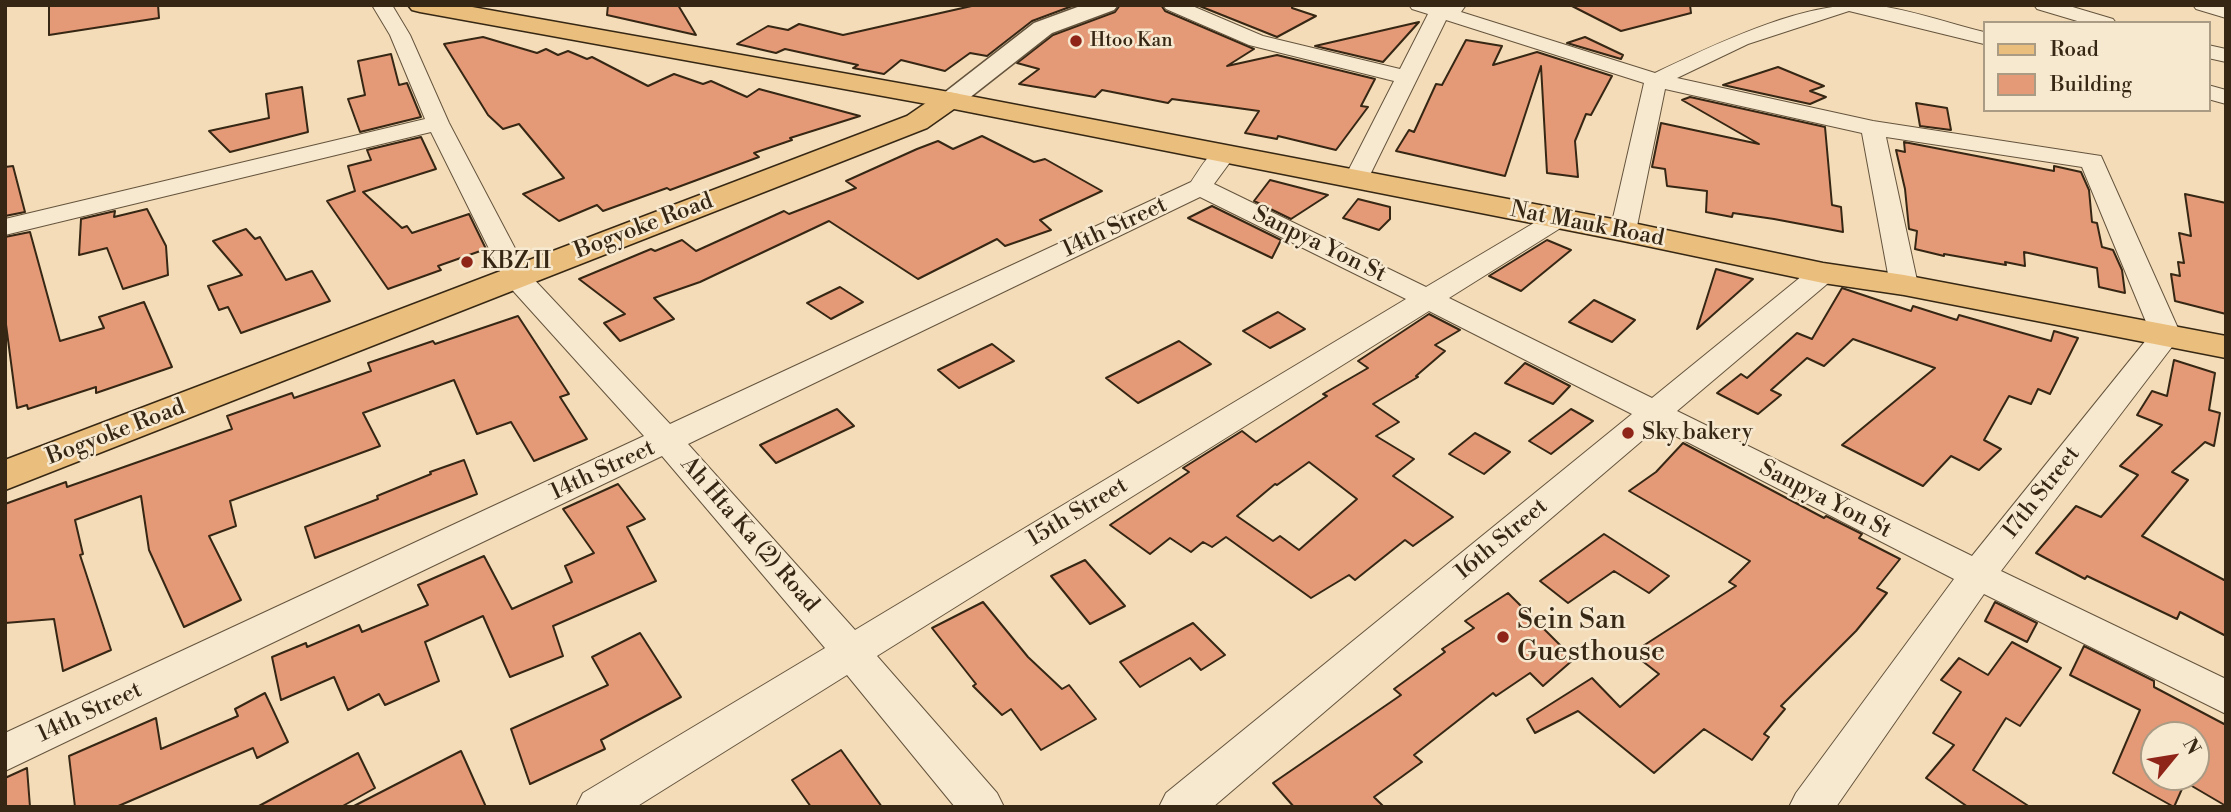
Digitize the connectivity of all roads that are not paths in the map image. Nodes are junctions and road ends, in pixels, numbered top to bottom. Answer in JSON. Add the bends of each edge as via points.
{"nodes":[{"id":1,"x":382,"y":5,"type":"edge"},
{"id":2,"x":1107,"y":5,"type":"edge"},
{"id":3,"x":1173,"y":5,"type":"edge"},
{"id":4,"x":1462,"y":5,"type":"edge"},
{"id":5,"x":1848,"y":5,"type":"edge"},
{"id":6,"x":2044,"y":5,"type":"edge"},
{"id":7,"x":2203,"y":5,"type":"edge"},
{"id":8,"x":425,"y":6,"type":"edge"},
{"id":9,"x":1429,"y":9,"type":"edge"},
{"id":10,"x":2226,"y":12,"type":"edge"},
{"id":11,"x":2099,"y":21,"type":"edge"},
{"id":12,"x":1982,"y":38,"type":"edge"},
{"id":13,"x":1406,"y":78,"type":"junction"},
{"id":14,"x":1656,"y":80,"type":"junction"},
{"id":15,"x":949,"y":100,"type":"junction"},
{"id":16,"x":438,"y":123,"type":"junction"},
{"id":17,"x":1873,"y":128,"type":"junction"},
{"id":18,"x":1224,"y":154,"type":"junction"},
{"id":19,"x":1356,"y":179,"type":"junction"},
{"id":20,"x":1200,"y":187,"type":"junction"},
{"id":21,"x":1558,"y":219,"type":"junction"},
{"id":22,"x":5,"y":227,"type":"edge"},
{"id":23,"x":1623,"y":231,"type":"junction"},
{"id":24,"x":1823,"y":273,"type":"junction"},
{"id":25,"x":516,"y":276,"type":"junction"},
{"id":26,"x":1905,"y":285,"type":"junction"},
{"id":27,"x":1428,"y":298,"type":"junction"},
{"id":28,"x":2166,"y":335,"type":"junction"},
{"id":29,"x":2226,"y":347,"type":"edge"},
{"id":30,"x":1655,"y":413,"type":"junction"},
{"id":31,"x":667,"y":441,"type":"junction"},
{"id":32,"x":5,"y":476,"type":"edge"},
{"id":33,"x":1977,"y":576,"type":"junction"},
{"id":34,"x":851,"y":652,"type":"junction"},
{"id":35,"x":2226,"y":698,"type":"edge"},
{"id":36,"x":5,"y":753,"type":"edge"},
{"id":37,"x":598,"y":807,"type":"edge"},
{"id":38,"x":982,"y":807,"type":"edge"},
{"id":39,"x":1181,"y":807,"type":"edge"},
{"id":40,"x":1811,"y":807,"type":"edge"}],
"edges":[{"from":1,"to":16,"type":"street","name":"Ah Hta Ka (2) Road"},
{"from":2,"to":15,"type":"street","name":"Bogyoke Road","via":[[1043,28]]},
{"from":3,"to":13,"type":"street","via":[[1256,41]]},
{"from":4,"to":9,"type":"street"},
{"from":5,"to":12,"type":"street"},
{"from":5,"to":14,"type":"street","via":[[1741,40]]},
{"from":6,"to":11,"type":"street"},
{"from":7,"to":10,"type":"street"},
{"from":8,"to":15,"type":"main road","name":"Nat Mauk Road"},
{"from":9,"to":13,"type":"street"},
{"from":9,"to":14,"type":"street"},
{"from":13,"to":19,"type":"street"},
{"from":14,"to":17,"type":"street"},
{"from":14,"to":23,"type":"street"},
{"from":15,"to":18,"type":"main road","name":"Nat Mauk Road"},
{"from":15,"to":25,"type":"main road","name":"Bogyoke Road","via":[[916,122]]},
{"from":16,"to":22,"type":"street"},
{"from":16,"to":25,"type":"street","name":"Ah Hta Ka (2) Road"},
{"from":17,"to":26,"type":"street"},
{"from":17,"to":28,"type":"street","via":[[2092,161]]},
{"from":18,"to":19,"type":"main road","name":"Nat Mauk Road"},
{"from":18,"to":20,"type":"street"},
{"from":19,"to":21,"type":"main road","name":"Nat Mauk Road"},
{"from":20,"to":27,"type":"street","name":"Sanpya Yon St"},
{"from":20,"to":31,"type":"street","name":"14th Street"},
{"from":21,"to":23,"type":"main road","name":"Nat Mauk Road"},
{"from":21,"to":27,"type":"street","name":"15th Street"},
{"from":23,"to":24,"type":"main road","name":"Nat Mauk Road"},
{"from":24,"to":26,"type":"main road","name":"Nat Mauk Road"},
{"from":24,"to":30,"type":"street","name":"16th Street"},
{"from":25,"to":31,"type":"street","name":"Ah Hta Ka (2) Road"},
{"from":25,"to":32,"type":"main road","name":"Bogyoke Road"},
{"from":26,"to":28,"type":"main road","name":"Nat Mauk Road"},
{"from":27,"to":30,"type":"street","name":"Sanpya Yon St"},
{"from":27,"to":34,"type":"street","name":"15th Street"},
{"from":28,"to":29,"type":"main road","name":"Nat Mauk Road"},
{"from":28,"to":33,"type":"street","name":"17th Street"},
{"from":30,"to":33,"type":"street","name":"Sanpya Yon St"},
{"from":30,"to":39,"type":"street","name":"16th Street"},
{"from":31,"to":34,"type":"street","name":"Ah Hta Ka (2) Road"},
{"from":31,"to":36,"type":"street","name":"14th Street"},
{"from":33,"to":35,"type":"street","name":"Sanpya Yon St"},
{"from":33,"to":40,"type":"street","name":"17th Street"},
{"from":34,"to":37,"type":"street","name":"15th Street"},
{"from":34,"to":38,"type":"street","name":"Ah Hta Ka (2) Road"}]}
